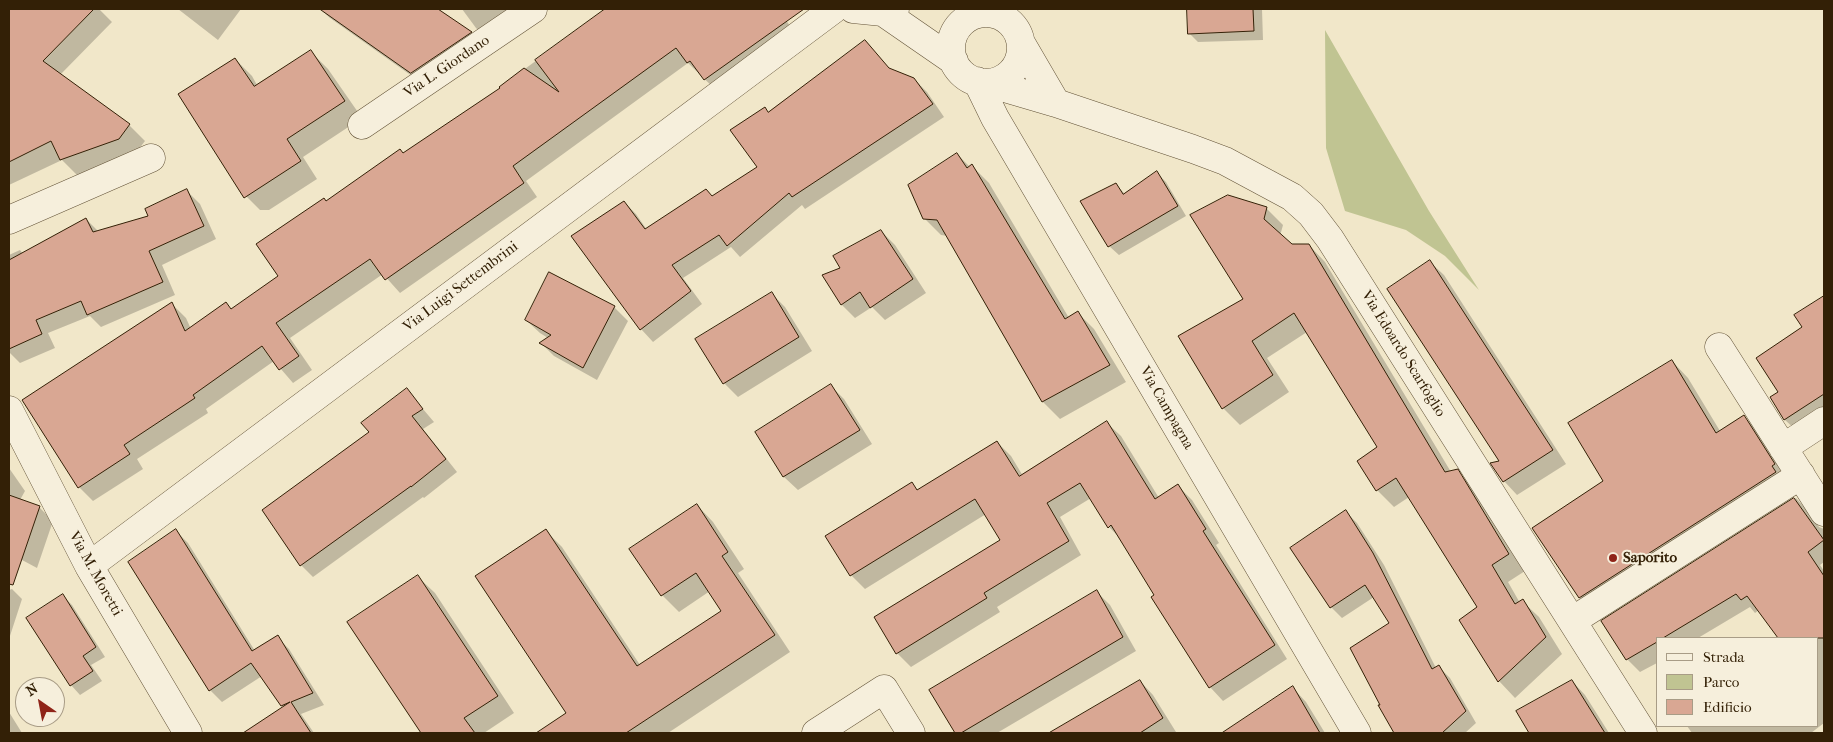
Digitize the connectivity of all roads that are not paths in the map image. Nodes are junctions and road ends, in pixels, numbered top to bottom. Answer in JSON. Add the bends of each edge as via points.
{"nodes":[{"id":1,"x":532,"y":9,"type":"edge"},
{"id":2,"x":834,"y":9,"type":"edge"},
{"id":3,"x":853,"y":9,"type":"edge"},
{"id":4,"x":889,"y":10,"type":"edge"},
{"id":5,"x":990,"y":19,"type":"edge"},
{"id":6,"x":954,"y":60,"type":"junction"},
{"id":7,"x":983,"y":82,"type":"junction"},
{"id":8,"x":1056,"y":103,"type":"junction"},
{"id":9,"x":362,"y":125,"type":"dead end"},
{"id":10,"x":151,"y":158,"type":"dead end"},
{"id":11,"x":9,"y":220,"type":"edge"},
{"id":12,"x":1719,"y":347,"type":"dead end"},
{"id":13,"x":9,"y":410,"type":"edge"},
{"id":14,"x":1824,"y":420,"type":"edge"},
{"id":15,"x":1784,"y":448,"type":"junction"},
{"id":16,"x":1801,"y":475,"type":"junction"},
{"id":17,"x":1824,"y":512,"type":"edge"},
{"id":18,"x":88,"y":566,"type":"junction"},
{"id":19,"x":1572,"y":621,"type":"junction"},
{"id":20,"x":188,"y":733,"type":"edge"},
{"id":21,"x":816,"y":733,"type":"edge"},
{"id":22,"x":911,"y":733,"type":"edge"},
{"id":23,"x":1357,"y":733,"type":"edge"},
{"id":24,"x":1643,"y":733,"type":"edge"}],
"edges":[{"from":1,"to":9,"type":"street","name":"Via L. Giordano"},
{"from":2,"to":18,"type":"street","name":"Via Luigi Settembrini"},
{"from":3,"to":4,"type":"street"},
{"from":4,"to":6,"type":"street"},
{"from":5,"to":6,"type":"street","via":[[952,39]]},
{"from":5,"to":7,"type":"street","via":[[1020,56],[1008,75]]},
{"from":5,"to":8,"type":"street"},
{"from":6,"to":7,"type":"street","via":[[963,74]]},
{"from":7,"to":8,"type":"street","name":"Via Edoardo Scarfoglio"},
{"from":7,"to":23,"type":"street","name":"Via Campagna","via":[[995,118]]},
{"from":8,"to":19,"type":"street","name":"Via Edoardo Scarfoglio","via":[[1225,161],[1292,197],[1311,214]]},
{"from":10,"to":11,"type":"street"},
{"from":12,"to":15,"type":"street"},
{"from":13,"to":18,"type":"street","name":"Via M. Moretti"},
{"from":14,"to":15,"type":"street"},
{"from":15,"to":16,"type":"street"},
{"from":16,"to":17,"type":"street"},
{"from":16,"to":19,"type":"street"},
{"from":18,"to":20,"type":"street","name":"Via M. Moretti"},
{"from":19,"to":24,"type":"street","name":"Via Edoardo Scarfoglio"},
{"from":21,"to":22,"type":"street","via":[[884,689]]}]}
